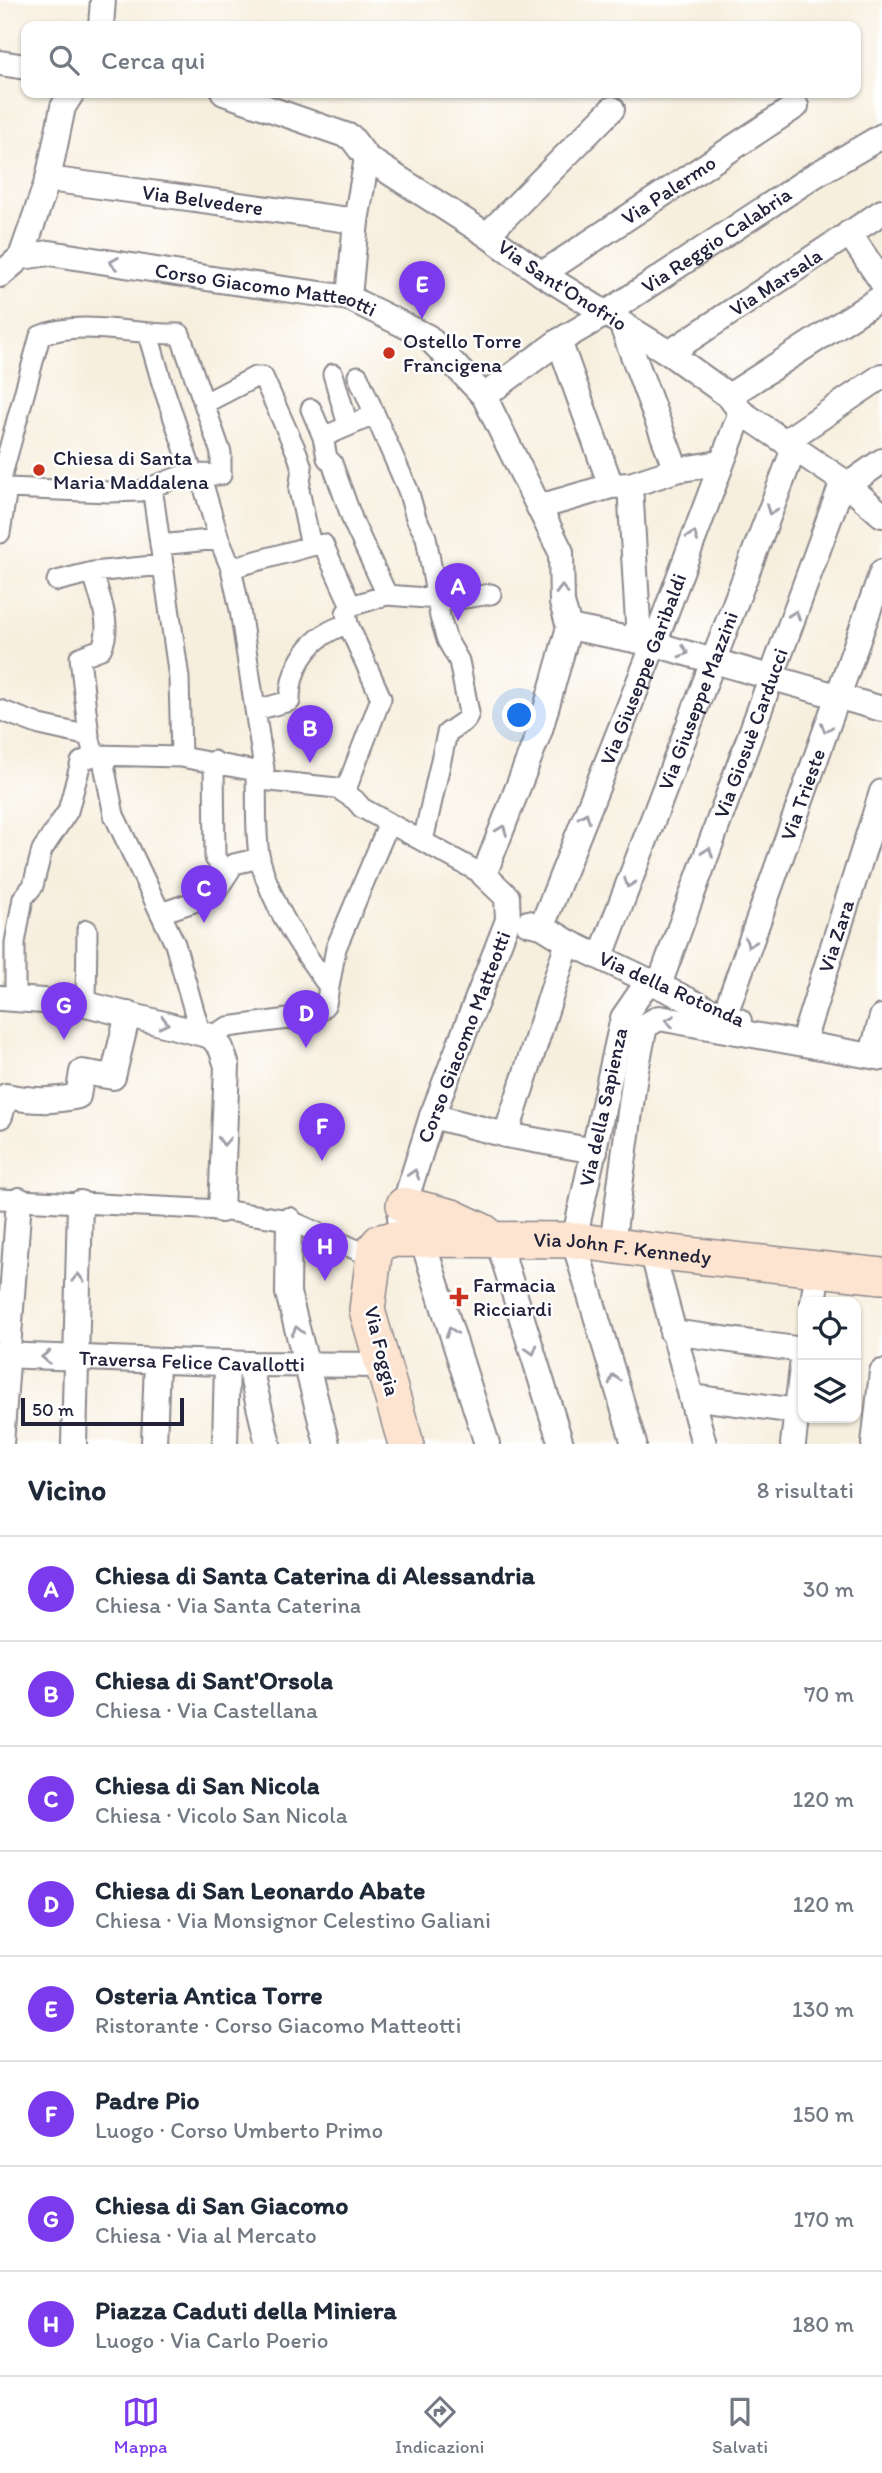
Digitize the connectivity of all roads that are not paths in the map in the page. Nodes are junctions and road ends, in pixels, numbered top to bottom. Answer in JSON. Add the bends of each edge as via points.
{"nodes":[{"id":1,"x":103,"y":0,"type":"edge"},
{"id":2,"x":102,"y":21,"type":"edge"},
{"id":3,"x":0,"y":63,"type":"edge"},
{"id":4,"x":21,"y":65,"type":"edge"},
{"id":5,"x":69,"y":98,"type":"edge"},
{"id":6,"x":238,"y":98,"type":"edge"},
{"id":7,"x":796,"y":106,"type":"dead end"},
{"id":8,"x":612,"y":109,"type":"dead end"},
{"id":9,"x":882,"y":136,"type":"edge"},
{"id":10,"x":367,"y":158,"type":"junction"},
{"id":11,"x":48,"y":179,"type":"junction"},
{"id":12,"x":882,"y":212,"type":"edge"},
{"id":13,"x":356,"y":221,"type":"junction"},
{"id":14,"x":849,"y":233,"type":"junction"},
{"id":15,"x":487,"y":235,"type":"junction"},
{"id":16,"x":22,"y":257,"type":"junction"},
{"id":17,"x":542,"y":274,"type":"junction"},
{"id":18,"x":0,"y":275,"type":"edge"},
{"id":19,"x":882,"y":282,"type":"edge"},
{"id":20,"x":882,"y":297,"type":"edge"},
{"id":21,"x":349,"y":298,"type":"junction"},
{"id":22,"x":613,"y":318,"type":"junction"},
{"id":23,"x":148,"y":334,"type":"junction"},
{"id":24,"x":559,"y":341,"type":"junction"},
{"id":25,"x":668,"y":353,"type":"junction"},
{"id":26,"x":333,"y":374,"type":"dead end"},
{"id":27,"x":358,"y":376,"type":"dead end"},
{"id":28,"x":882,"y":376,"type":"edge"},
{"id":29,"x":484,"y":396,"type":"junction"},
{"id":30,"x":205,"y":403,"type":"junction"},
{"id":31,"x":735,"y":404,"type":"junction"},
{"id":32,"x":311,"y":409,"type":"dead end"},
{"id":33,"x":374,"y":415,"type":"junction"},
{"id":34,"x":348,"y":425,"type":"junction"},
{"id":35,"x":323,"y":437,"type":"junction"},
{"id":36,"x":791,"y":444,"type":"junction"},
{"id":37,"x":327,"y":458,"type":"junction"},
{"id":38,"x":882,"y":461,"type":"edge"},
{"id":39,"x":720,"y":463,"type":"junction"},
{"id":40,"x":302,"y":468,"type":"junction"},
{"id":41,"x":676,"y":470,"type":"junction"},
{"id":42,"x":196,"y":473,"type":"junction"},
{"id":43,"x":845,"y":483,"type":"junction"},
{"id":44,"x":2,"y":484,"type":"edge"},
{"id":45,"x":621,"y":486,"type":"junction"},
{"id":46,"x":152,"y":487,"type":"junction"},
{"id":47,"x":539,"y":507,"type":"junction"},
{"id":48,"x":882,"y":515,"type":"edge"},
{"id":49,"x":0,"y":533,"type":"edge"},
{"id":50,"x":219,"y":539,"type":"junction"},
{"id":51,"x":160,"y":545,"type":"junction"},
{"id":52,"x":311,"y":546,"type":"junction"},
{"id":53,"x":163,"y":565,"type":"junction"},
{"id":54,"x":231,"y":568,"type":"junction"},
{"id":55,"x":93,"y":572,"type":"junction"},
{"id":56,"x":882,"y":572,"type":"edge"},
{"id":57,"x":57,"y":581,"type":"dead end"},
{"id":58,"x":491,"y":594,"type":"dead end"},
{"id":59,"x":387,"y":595,"type":"junction"},
{"id":60,"x":436,"y":598,"type":"junction"},
{"id":61,"x":349,"y":615,"type":"junction"},
{"id":62,"x":569,"y":627,"type":"junction"},
{"id":63,"x":646,"y":641,"type":"junction"},
{"id":64,"x":714,"y":662,"type":"junction"},
{"id":65,"x":773,"y":678,"type":"junction"},
{"id":66,"x":837,"y":696,"type":"junction"},
{"id":67,"x":882,"y":709,"type":"edge"},
{"id":68,"x":0,"y":710,"type":"edge"},
{"id":69,"x":256,"y":710,"type":"junction"},
{"id":70,"x":95,"y":749,"type":"junction"},
{"id":71,"x":181,"y":757,"type":"junction"},
{"id":72,"x":214,"y":761,"type":"junction"},
{"id":73,"x":256,"y":775,"type":"junction"},
{"id":74,"x":345,"y":792,"type":"junction"},
{"id":75,"x":882,"y":792,"type":"edge"},
{"id":76,"x":389,"y":823,"type":"junction"},
{"id":77,"x":423,"y":841,"type":"junction"},
{"id":78,"x":260,"y":858,"type":"junction"},
{"id":79,"x":227,"y":873,"type":"junction"},
{"id":80,"x":484,"y":876,"type":"junction"},
{"id":81,"x":161,"y":913,"type":"junction"},
{"id":82,"x":508,"y":920,"type":"junction"},
{"id":83,"x":542,"y":926,"type":"junction"},
{"id":84,"x":87,"y":930,"type":"dead end"},
{"id":85,"x":568,"y":942,"type":"junction"},
{"id":86,"x":601,"y":956,"type":"junction"},
{"id":87,"x":654,"y":982,"type":"junction"},
{"id":88,"x":329,"y":987,"type":"junction"},
{"id":89,"x":7,"y":998,"type":"edge"},
{"id":90,"x":86,"y":1004,"type":"junction"},
{"id":91,"x":128,"y":1014,"type":"junction"},
{"id":92,"x":724,"y":1017,"type":"junction"},
{"id":93,"x":882,"y":1017,"type":"edge"},
{"id":94,"x":205,"y":1034,"type":"junction"},
{"id":95,"x":803,"y":1041,"type":"junction"},
{"id":96,"x":879,"y":1056,"type":"edge"},
{"id":97,"x":0,"y":1116,"type":"edge"},
{"id":98,"x":432,"y":1116,"type":"junction"},
{"id":99,"x":506,"y":1135,"type":"junction"},
{"id":100,"x":595,"y":1151,"type":"junction"},
{"id":101,"x":9,"y":1200,"type":"edge"},
{"id":102,"x":80,"y":1203,"type":"junction"},
{"id":103,"x":404,"y":1205,"type":"junction"},
{"id":104,"x":221,"y":1210,"type":"junction"},
{"id":105,"x":289,"y":1220,"type":"junction"},
{"id":106,"x":497,"y":1238,"type":"junction"},
{"id":107,"x":589,"y":1242,"type":"junction"},
{"id":108,"x":396,"y":1245,"type":"junction"},
{"id":109,"x":652,"y":1251,"type":"junction"},
{"id":110,"x":882,"y":1276,"type":"edge"},
{"id":111,"x":816,"y":1286,"type":"edge"},
{"id":112,"x":672,"y":1332,"type":"junction"},
{"id":113,"x":798,"y":1349,"type":"edge"},
{"id":114,"x":4,"y":1356,"type":"edge"},
{"id":115,"x":77,"y":1358,"type":"junction"},
{"id":116,"x":803,"y":1360,"type":"edge"},
{"id":117,"x":158,"y":1361,"type":"junction"},
{"id":118,"x":238,"y":1363,"type":"junction"},
{"id":119,"x":305,"y":1364,"type":"junction"},
{"id":120,"x":384,"y":1365,"type":"junction"},
{"id":121,"x":882,"y":1372,"type":"edge"},
{"id":122,"x":691,"y":1397,"type":"junction"},
{"id":123,"x":797,"y":1411,"type":"junction"},
{"id":124,"x":1,"y":1444,"type":"edge"},
{"id":125,"x":74,"y":1444,"type":"edge"},
{"id":126,"x":154,"y":1444,"type":"edge"},
{"id":127,"x":225,"y":1444,"type":"edge"},
{"id":128,"x":268,"y":1444,"type":"edge"},
{"id":129,"x":327,"y":1444,"type":"edge"},
{"id":130,"x":406,"y":1444,"type":"edge"},
{"id":131,"x":487,"y":1444,"type":"edge"},
{"id":132,"x":561,"y":1444,"type":"edge"},
{"id":133,"x":634,"y":1444,"type":"edge"},
{"id":134,"x":704,"y":1444,"type":"edge"},
{"id":135,"x":793,"y":1444,"type":"edge"},
{"id":136,"x":874,"y":1444,"type":"edge"}],
"edges":[{"from":1,"to":2,"type":"street"},
{"from":3,"to":4,"type":"street"},
{"from":5,"to":11,"type":"street"},
{"from":6,"to":10,"type":"street","name":"Via Sant'Onofrio","via":[[351,137]]},
{"from":7,"to":17,"type":"street","name":"Via Palermo"},
{"from":8,"to":15,"type":"street"},
{"from":9,"to":22,"type":"street","name":"Via Reggio Calabria","via":[[812,177]]},
{"from":10,"to":13,"type":"street"},
{"from":10,"to":15,"type":"street","name":"Via Sant'Onofrio"},
{"from":11,"to":13,"type":"street","name":"Via Belvedere"},
{"from":11,"to":16,"type":"street"},
{"from":12,"to":14,"type":"street","name":"Via Marsala"},
{"from":13,"to":21,"type":"street"},
{"from":14,"to":19,"type":"street"},
{"from":14,"to":25,"type":"street","name":"Via Marsala"},
{"from":15,"to":17,"type":"street","name":"Via Sant'Onofrio"},
{"from":16,"to":18,"type":"street"},
{"from":21,"to":16,"type":"street","name":"Corso Giacomo Matteotti","one_way":true,"via":[[50,253]]},
{"from":17,"to":22,"type":"street","name":"Via Sant'Onofrio"},
{"from":20,"to":31,"type":"street"},
{"from":21,"to":29,"type":"street","name":"Corso Giacomo Matteotti","via":[[428,337]]},
{"from":22,"to":24,"type":"street","name":"Via Reggio Calabria"},
{"from":22,"to":25,"type":"street","name":"Via Sant'Onofrio"},
{"from":22,"to":41,"type":"street"},
{"from":23,"to":30,"type":"street","via":[[180,334]]},
{"from":23,"to":42,"type":"street"},
{"from":23,"to":44,"type":"street","via":[[72,329],[40,336]]},
{"from":24,"to":29,"type":"street","name":"Via Reggio Calabria"},
{"from":24,"to":45,"type":"street"},
{"from":25,"to":31,"type":"street","name":"Via Sant'Onofrio"},
{"from":26,"to":34,"type":"street"},
{"from":27,"to":33,"type":"street"},
{"from":28,"to":36,"type":"street"},
{"from":29,"to":47,"type":"street","name":"Corso Giacomo Matteotti"},
{"from":30,"to":40,"type":"street","via":[[263,377]]},
{"from":30,"to":42,"type":"street","via":[[221,453],[221,475]]},
{"from":31,"to":36,"type":"street","name":"Via Sant'Onofrio"},
{"from":31,"to":39,"type":"street","name":"Via Giuseppe Garibaldi"},
{"from":32,"to":35,"type":"street"},
{"from":33,"to":34,"type":"street"},
{"from":33,"to":60,"type":"street","via":[[426,537]]},
{"from":34,"to":35,"type":"street"},
{"from":35,"to":37,"type":"street"},
{"from":36,"to":43,"type":"street","name":"Via Sant'Onofrio"},
{"from":36,"to":64,"type":"street","name":"Via Giuseppe Mazzini","one_way":true},
{"from":37,"to":40,"type":"street"},
{"from":37,"to":59,"type":"street"},
{"from":38,"to":43,"type":"street"},
{"from":39,"to":41,"type":"street"},
{"from":63,"to":39,"type":"street","name":"Via Giuseppe Garibaldi","one_way":true},
{"from":40,"to":52,"type":"street","via":[[299,490]]},
{"from":41,"to":45,"type":"street"},
{"from":42,"to":46,"type":"street"},
{"from":42,"to":50,"type":"street"},
{"from":43,"to":48,"type":"street","name":"Via Sant'Onofrio"},
{"from":65,"to":43,"type":"street","name":"Via Giosuè Carducci","one_way":true},
{"from":44,"to":46,"type":"street","via":[[109,492]]},
{"from":44,"to":49,"type":"street"},
{"from":45,"to":47,"type":"street"},
{"from":45,"to":63,"type":"street"},
{"from":46,"to":51,"type":"street"},
{"from":62,"to":47,"type":"street","name":"Corso Giacomo Matteotti","one_way":true,"via":[[562,603],[561,552]]},
{"from":50,"to":51,"type":"street"},
{"from":50,"to":54,"type":"street"},
{"from":51,"to":53,"type":"street"},
{"from":52,"to":54,"type":"street"},
{"from":52,"to":61,"type":"street","via":[[323,544]]},
{"from":53,"to":55,"type":"street"},
{"from":53,"to":71,"type":"street","via":[[179,678]]},
{"from":54,"to":69,"type":"street"},
{"from":55,"to":57,"type":"street"},
{"from":55,"to":70,"type":"street","via":[[104,606],[104,643],[101,649],[80,657]]},
{"from":56,"to":66,"type":"street","name":"Via Trieste"},
{"from":58,"to":60,"type":"street"},
{"from":59,"to":60,"type":"street"},
{"from":59,"to":61,"type":"street"},
{"from":60,"to":77,"type":"street","via":[[447,639],[459,661],[469,713],[447,733]]},
{"from":61,"to":69,"type":"street","via":[[305,650],[290,701]]},
{"from":61,"to":74,"type":"street","via":[[381,698]]},
{"from":62,"to":63,"type":"street"},
{"from":80,"to":62,"type":"street","name":"Corso Giacomo Matteotti","one_way":true,"via":[[540,730]]},
{"from":63,"to":64,"type":"street","one_way":true},
{"from":83,"to":63,"type":"street","name":"Via Giuseppe Garibaldi","one_way":true},
{"from":64,"to":65,"type":"street"},
{"from":64,"to":86,"type":"street","name":"Via Giuseppe Mazzini","one_way":true},
{"from":65,"to":66,"type":"street"},
{"from":87,"to":65,"type":"street","name":"Via Giosuè Carducci","one_way":true},
{"from":66,"to":67,"type":"street"},
{"from":66,"to":92,"type":"street","name":"Via Trieste","one_way":true},
{"from":68,"to":70,"type":"street"},
{"from":69,"to":73,"type":"street","via":[[264,769]]},
{"from":70,"to":71,"type":"street"},
{"from":70,"to":81,"type":"street","via":[[114,815]]},
{"from":70,"to":89,"type":"street","via":[[81,762],[68,811],[42,850],[33,886],[23,898]]},
{"from":71,"to":72,"type":"street"},
{"from":72,"to":73,"type":"street"},
{"from":72,"to":79,"type":"street","via":[[215,858]]},
{"from":73,"to":74,"type":"street"},
{"from":73,"to":78,"type":"street"},
{"from":74,"to":76,"type":"street"},
{"from":75,"to":95,"type":"street","name":"Via Zara"},
{"from":76,"to":77,"type":"street"},
{"from":76,"to":88,"type":"street","via":[[336,948]]},
{"from":77,"to":80,"type":"street"},
{"from":78,"to":79,"type":"street","via":[[234,864]]},
{"from":78,"to":88,"type":"street","via":[[295,940]]},
{"from":79,"to":81,"type":"street","via":[[214,895]]},
{"from":80,"to":82,"type":"street","name":"Corso Giacomo Matteotti","via":[[507,897]]},
{"from":81,"to":94,"type":"street"},
{"from":82,"to":83,"type":"street","name":"Via della Rotonda"},
{"from":82,"to":98,"type":"street","name":"Corso Giacomo Matteotti"},
{"from":83,"to":85,"type":"street","name":"Via della Rotonda"},
{"from":84,"to":90,"type":"street"},
{"from":85,"to":86,"type":"street","name":"Via della Rotonda"},
{"from":85,"to":99,"type":"street"},
{"from":86,"to":87,"type":"street","name":"Via della Rotonda"},
{"from":87,"to":92,"type":"street","name":"Via della Rotonda"},
{"from":87,"to":100,"type":"street","name":"Via della Sapienza","via":[[623,1018]]},
{"from":88,"to":94,"type":"street","via":[[326,1004],[310,1016]]},
{"from":89,"to":90,"type":"street"},
{"from":90,"to":91,"type":"street"},
{"from":91,"to":94,"type":"street","one_way":true},
{"from":91,"to":97,"type":"street","via":[[113,1077],[82,1072],[78,1096],[56,1101],[6,1096]]},
{"from":92,"to":95,"type":"street","name":"Via della Rotonda"},
{"from":93,"to":96,"type":"street"},
{"from":94,"to":104,"type":"street","one_way":true,"via":[[221,1048],[227,1066]]},
{"from":95,"to":96,"type":"street","name":"Via della Rotonda"},
{"from":96,"to":107,"type":"street","one_way":true,"via":[[659,1018],[645,1027]]},
{"from":98,"to":99,"type":"street"},
{"from":103,"to":98,"type":"street","name":"Corso Giacomo Matteotti","one_way":true},
{"from":99,"to":100,"type":"street"},
{"from":100,"to":107,"type":"street","name":"Via della Sapienza"},
{"from":101,"to":102,"type":"street"},
{"from":101,"to":114,"type":"street"},
{"from":102,"to":104,"type":"street"},
{"from":115,"to":102,"type":"street","one_way":true},
{"from":103,"to":106,"type":"main road","via":[[452,1217]]},
{"from":103,"to":108,"type":"street","name":"Corso Giacomo Matteotti"},
{"from":104,"to":105,"type":"street"},
{"from":105,"to":108,"type":"street"},
{"from":119,"to":105,"type":"street","one_way":true,"via":[[288,1293]]},
{"from":106,"to":107,"type":"main road","name":"Via John F. Kennedy"},
{"from":106,"to":108,"type":"main road","name":"Via John F. Kennedy"},
{"from":106,"to":132,"type":"street","one_way":true},
{"from":107,"to":109,"type":"main road","name":"Via John F. Kennedy"},
{"from":133,"to":107,"type":"street","one_way":true,"via":[[578,1255]]},
{"from":108,"to":120,"type":"main road","name":"Via Foggia","via":[[368,1310]]},
{"from":131,"to":108,"type":"street","one_way":true},
{"from":109,"to":111,"type":"main road","name":"Via John F. Kennedy"},
{"from":109,"to":112,"type":"street"},
{"from":110,"to":111,"type":"main road","name":"Via John F. Kennedy"},
{"from":112,"to":113,"type":"street"},
{"from":112,"to":122,"type":"street"},
{"from":115,"to":114,"type":"street","name":"Traversa Felice Cavallotti","one_way":true},
{"from":114,"to":124,"type":"street"},
{"from":115,"to":117,"type":"street","name":"Traversa Felice Cavallotti"},
{"from":115,"to":125,"type":"street"},
{"from":116,"to":123,"type":"street"},
{"from":117,"to":118,"type":"street","name":"Traversa Felice Cavallotti"},
{"from":117,"to":126,"type":"street"},
{"from":118,"to":119,"type":"street","name":"Traversa Felice Cavallotti"},
{"from":118,"to":127,"type":"street"},
{"from":118,"to":128,"type":"street"},
{"from":119,"to":120,"type":"street","name":"Traversa Felice Cavallotti"},
{"from":119,"to":129,"type":"street"},
{"from":120,"to":130,"type":"main road","name":"Via Foggia"},
{"from":121,"to":136,"type":"street"},
{"from":122,"to":123,"type":"street"},
{"from":122,"to":134,"type":"street"},
{"from":123,"to":135,"type":"street"}]}
